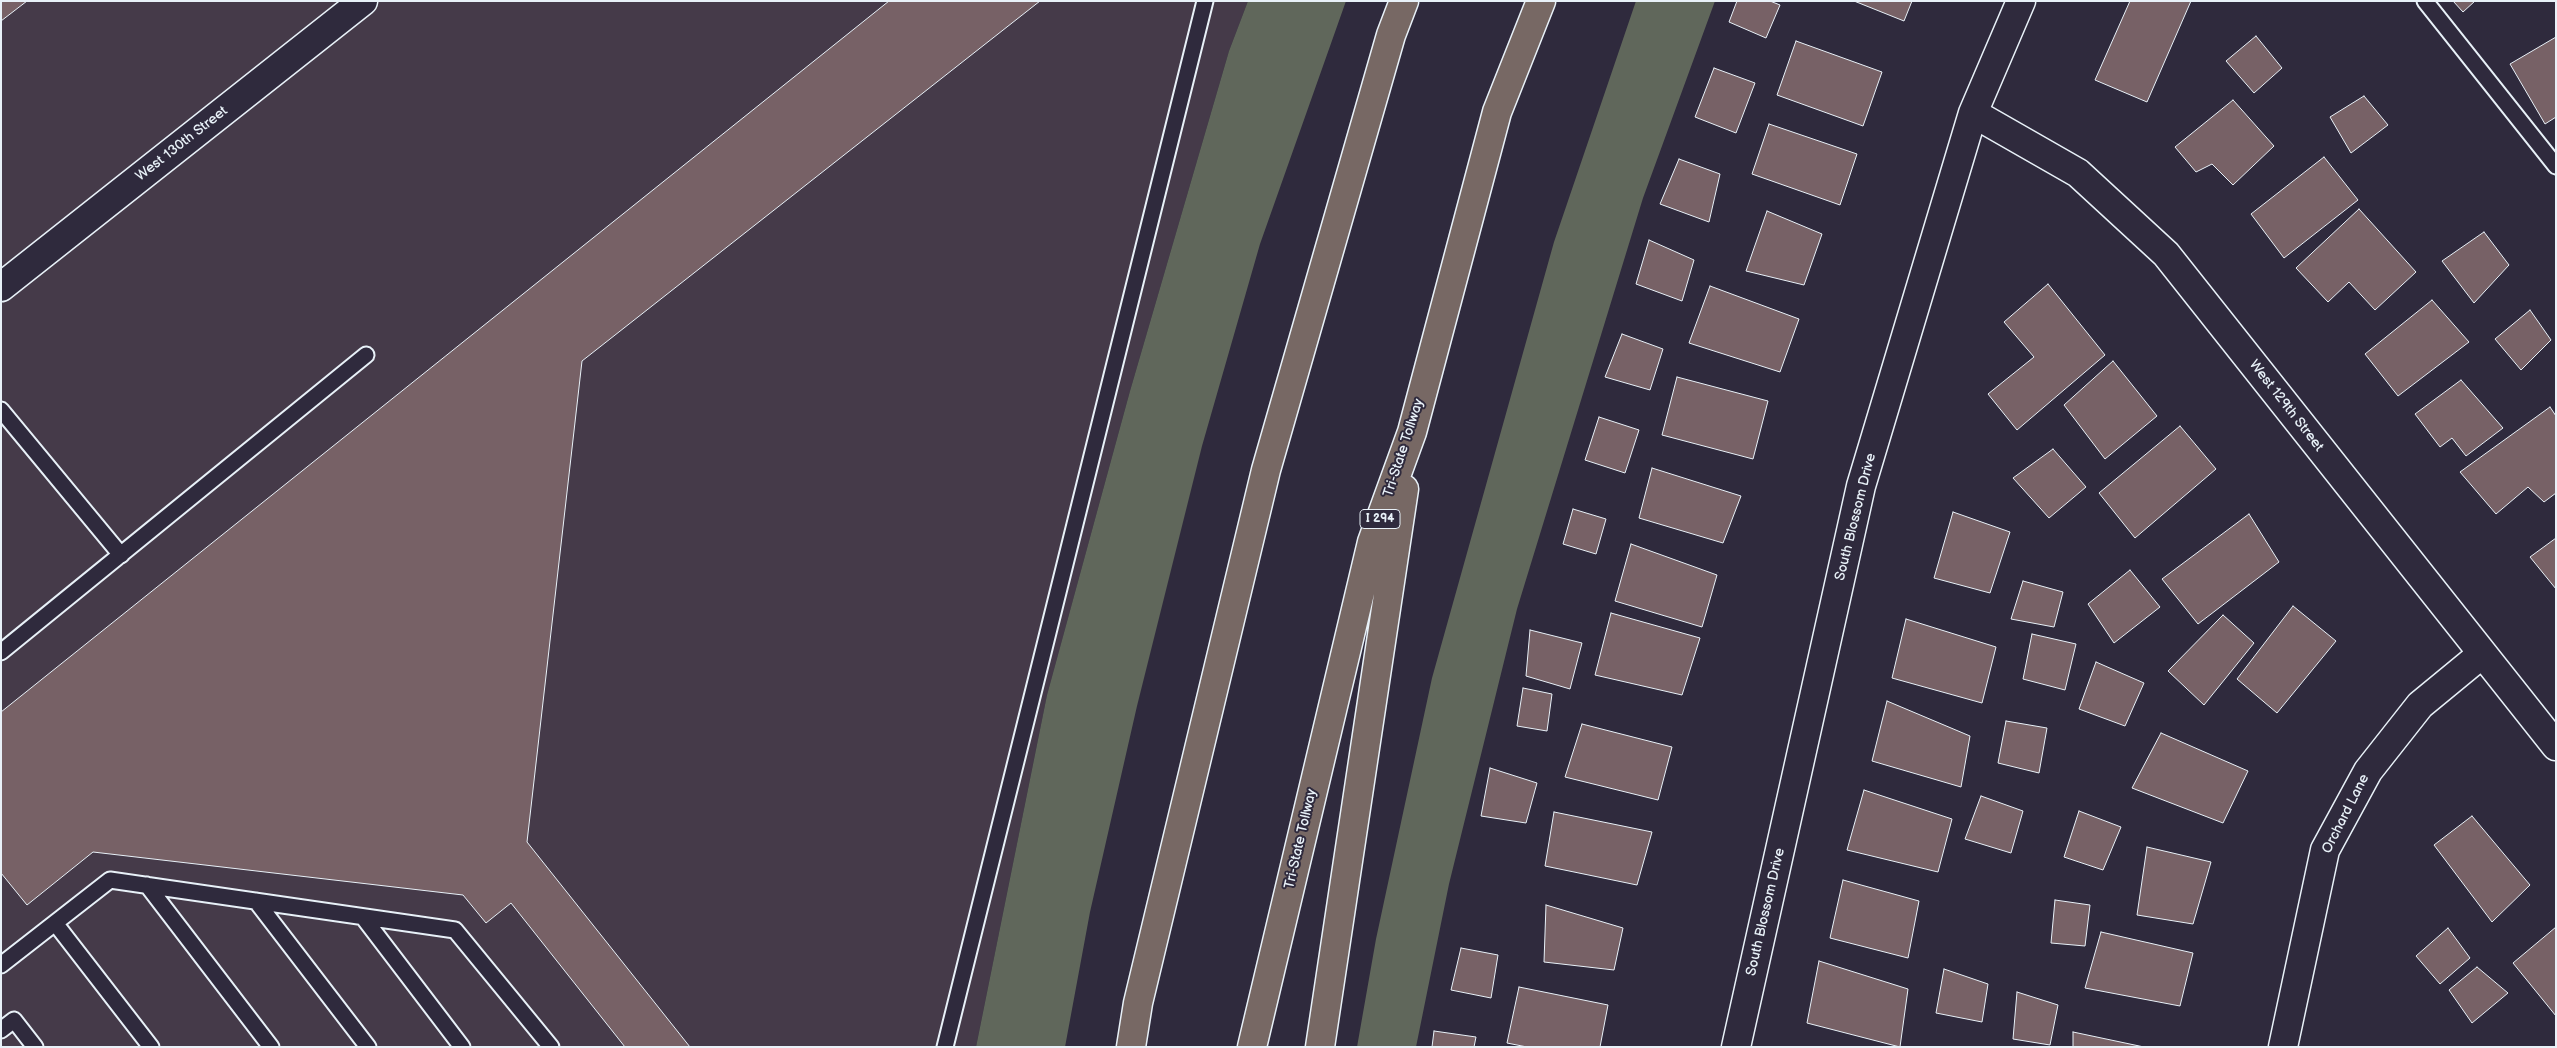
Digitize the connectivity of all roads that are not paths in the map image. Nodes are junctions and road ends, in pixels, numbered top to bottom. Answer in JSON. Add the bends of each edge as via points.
{"nodes":[{"id":1,"x":363,"y":1,"type":"edge"},
{"id":2,"x":1205,"y":1,"type":"edge"},
{"id":3,"x":1404,"y":1,"type":"edge"},
{"id":4,"x":1541,"y":1,"type":"edge"},
{"id":5,"x":2021,"y":1,"type":"edge"},
{"id":6,"x":2425,"y":1,"type":"edge"},
{"id":7,"x":1973,"y":113,"type":"junction"},
{"id":8,"x":2556,"y":166,"type":"edge"},
{"id":9,"x":1,"y":287,"type":"edge"},
{"id":10,"x":366,"y":355,"type":"dead end"},
{"id":11,"x":3,"y":416,"type":"edge"},
{"id":12,"x":1412,"y":432,"type":"junction"},
{"id":13,"x":121,"y":555,"type":"junction"},
{"id":14,"x":1,"y":652,"type":"edge"},
{"id":15,"x":2482,"y":654,"type":"junction"},
{"id":16,"x":2556,"y":746,"type":"edge"},
{"id":17,"x":147,"y":886,"type":"junction"},
{"id":18,"x":256,"y":901,"type":"junction"},
{"id":19,"x":363,"y":917,"type":"junction"},
{"id":20,"x":54,"y":924,"type":"junction"},
{"id":21,"x":1,"y":964,"type":"edge"},
{"id":22,"x":1,"y":1030,"type":"edge"},
{"id":23,"x":35,"y":1047,"type":"edge"},
{"id":24,"x":151,"y":1047,"type":"edge"},
{"id":25,"x":271,"y":1047,"type":"edge"},
{"id":26,"x":368,"y":1047,"type":"edge"},
{"id":27,"x":462,"y":1047,"type":"edge"},
{"id":28,"x":551,"y":1047,"type":"edge"},
{"id":29,"x":945,"y":1047,"type":"edge"},
{"id":30,"x":1131,"y":1047,"type":"edge"},
{"id":31,"x":1252,"y":1047,"type":"edge"},
{"id":32,"x":1320,"y":1047,"type":"edge"},
{"id":33,"x":1736,"y":1047,"type":"edge"},
{"id":34,"x":2283,"y":1047,"type":"edge"}],
"edges":[{"from":1,"to":9,"type":"street","name":"West 130th Street"},
{"from":2,"to":29,"type":"lane"},
{"from":3,"to":30,"type":"highway","via":[[1391,34],[1266,470],[1138,1003]]},
{"from":4,"to":12,"type":"highway","name":"Tri-State Tollway","number":"I 294","via":[[1497,112]]},
{"from":5,"to":7,"type":"street","name":"South Blossom Drive"},
{"from":6,"to":8,"type":"lane"},
{"from":7,"to":15,"type":"street","name":"West 129th Street","via":[[2078,173],[2166,254]]},
{"from":7,"to":33,"type":"street","name":"South Blossom Drive","via":[[1861,486]]},
{"from":10,"to":13,"type":"lane"},
{"from":11,"to":13,"type":"lane"},
{"from":12,"to":31,"type":"highway","name":"Tri-State Tollway","number":"I 294","via":[[1372,542]]},
{"from":12,"to":32,"type":"highway"},
{"from":13,"to":14,"type":"lane"},
{"from":15,"to":16,"type":"street","name":"West 129th Street"},
{"from":15,"to":34,"type":"street","name":"Orchard Lane","via":[[2420,705],[2368,771],[2325,850]]},
{"from":17,"to":18,"type":"lane"},
{"from":17,"to":20,"type":"lane","via":[[110,880]]},
{"from":17,"to":25,"type":"lane"},
{"from":18,"to":19,"type":"lane"},
{"from":18,"to":26,"type":"lane"},
{"from":19,"to":27,"type":"lane"},
{"from":19,"to":28,"type":"lane","via":[[455,930]]},
{"from":20,"to":21,"type":"lane"},
{"from":20,"to":24,"type":"lane"},
{"from":22,"to":23,"type":"lane","via":[[14,1020]]}]}
